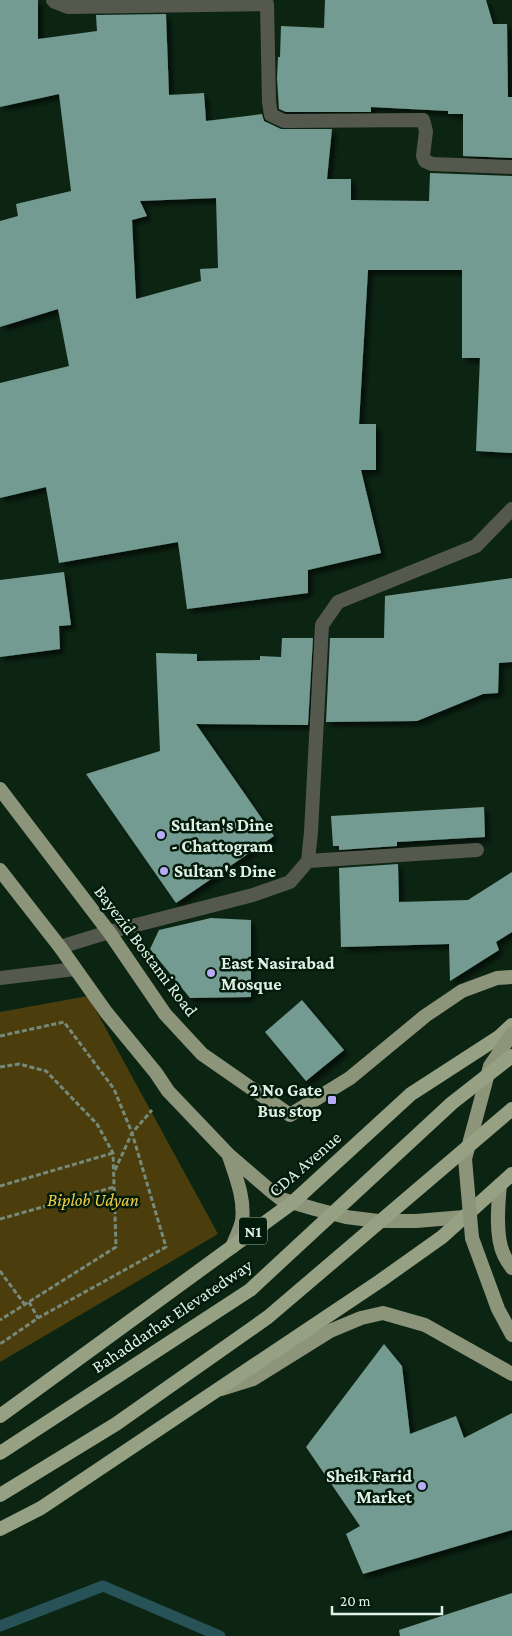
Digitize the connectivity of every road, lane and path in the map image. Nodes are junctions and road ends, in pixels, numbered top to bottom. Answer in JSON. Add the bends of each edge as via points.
{"nodes":[{"id":1,"x":53,"y":0,"type":"edge"},
{"id":2,"x":512,"y":167,"type":"edge"},
{"id":3,"x":512,"y":509,"type":"edge"},
{"id":4,"x":0,"y":788,"type":"edge"},
{"id":5,"x":477,"y":850,"type":"dead end"},
{"id":6,"x":308,"y":861,"type":"junction"},
{"id":7,"x":0,"y":870,"type":"edge"},
{"id":8,"x":109,"y":932,"type":"junction"},
{"id":9,"x":60,"y":947,"type":"junction"},
{"id":10,"x":75,"y":969,"type":"junction"},
{"id":11,"x":512,"y":977,"type":"edge"},
{"id":12,"x":0,"y":978,"type":"edge"},
{"id":13,"x":512,"y":1025,"type":"edge"},
{"id":14,"x":512,"y":1034,"type":"edge"},
{"id":15,"x":0,"y":1036,"type":"edge"},
{"id":16,"x":512,"y":1056,"type":"edge"},
{"id":17,"x":0,"y":1068,"type":"edge"},
{"id":18,"x":512,"y":1109,"type":"edge"},
{"id":19,"x":132,"y":1133,"type":"junction"},
{"id":20,"x":113,"y":1153,"type":"junction"},
{"id":21,"x":229,"y":1155,"type":"junction"},
{"id":22,"x":114,"y":1172,"type":"junction"},
{"id":23,"x":512,"y":1174,"type":"edge"},
{"id":24,"x":500,"y":1185,"type":"junction"},
{"id":25,"x":0,"y":1186,"type":"edge"},
{"id":26,"x":114,"y":1187,"type":"junction"},
{"id":27,"x":292,"y":1202,"type":"junction"},
{"id":28,"x":464,"y":1217,"type":"junction"},
{"id":29,"x":0,"y":1219,"type":"edge"},
{"id":30,"x":232,"y":1247,"type":"junction"},
{"id":31,"x":512,"y":1268,"type":"edge"},
{"id":32,"x":0,"y":1271,"type":"edge"},
{"id":33,"x":29,"y":1302,"type":"junction"},
{"id":34,"x":24,"y":1305,"type":"junction"},
{"id":35,"x":38,"y":1318,"type":"junction"},
{"id":36,"x":0,"y":1320,"type":"edge"},
{"id":37,"x":512,"y":1335,"type":"edge"},
{"id":38,"x":0,"y":1344,"type":"edge"},
{"id":39,"x":512,"y":1374,"type":"edge"},
{"id":40,"x":218,"y":1390,"type":"junction"},
{"id":41,"x":0,"y":1416,"type":"edge"},
{"id":42,"x":0,"y":1453,"type":"edge"},
{"id":43,"x":0,"y":1495,"type":"edge"},
{"id":44,"x":0,"y":1529,"type":"edge"}],
"edges":[{"from":1,"to":2,"type":"street","via":[[68,7],[267,4],[271,115],[284,121],[423,120],[425,161],[432,164]]},
{"from":3,"to":6,"type":"street","via":[[476,546],[338,602],[322,625]]},
{"from":4,"to":8,"type":"main road","name":"Bayezid Bostami Road"},
{"from":5,"to":6,"type":"street"},
{"from":6,"to":8,"type":"street","via":[[290,882],[253,895]]},
{"from":7,"to":9,"type":"main road"},
{"from":8,"to":9,"type":"street"},
{"from":8,"to":11,"type":"main road","name":"Bayezid Bostami Road","via":[[165,1014],[202,1054],[290,1114],[350,1078],[462,991],[497,978]]},
{"from":9,"to":10,"type":"main road"},
{"from":10,"to":12,"type":"street"},
{"from":10,"to":21,"type":"main road","via":[[168,1092]]},
{"from":13,"to":27,"type":"highway","name":"CDA Avenue","number":"N1","via":[[412,1094]]},
{"from":14,"to":37,"type":"main road","bridge":true,"via":[[490,1066],[465,1159],[472,1238],[498,1308]]},
{"from":15,"to":19,"type":"path","via":[[64,1022],[114,1089]]},
{"from":16,"to":42,"type":"highway","name":"Bahaddarhat Elevatedway","bridge":true,"via":[[452,1103],[250,1290]]},
{"from":17,"to":20,"type":"path","via":[[19,1064],[46,1071],[97,1124]]},
{"from":18,"to":43,"type":"highway","bridge":true,"via":[[268,1317],[116,1424]]},
{"from":19,"to":22,"type":"path"},
{"from":19,"to":35,"type":"path","via":[[166,1247]]},
{"from":20,"to":22,"type":"path"},
{"from":20,"to":25,"type":"path"},
{"from":21,"to":27,"type":"main road","via":[[272,1192]]},
{"from":21,"to":30,"type":"main road","via":[[242,1207],[242,1223]]},
{"from":22,"to":26,"type":"path"},
{"from":23,"to":24,"type":"highway"},
{"from":24,"to":28,"type":"highway"},
{"from":24,"to":31,"type":"main road","via":[[497,1208],[499,1232],[503,1254]]},
{"from":26,"to":29,"type":"path"},
{"from":26,"to":33,"type":"path","via":[[116,1247]]},
{"from":27,"to":28,"type":"main road","via":[[378,1221]]},
{"from":27,"to":30,"type":"highway","name":"CDA Avenue","number":"N1"},
{"from":28,"to":40,"type":"highway","via":[[442,1237],[380,1281]]},
{"from":30,"to":41,"type":"highway","name":"CDA Avenue","number":"N1"},
{"from":32,"to":34,"type":"path"},
{"from":33,"to":34,"type":"path"},
{"from":33,"to":35,"type":"path"},
{"from":34,"to":36,"type":"path"},
{"from":35,"to":38,"type":"path"},
{"from":39,"to":40,"type":"main road","via":[[425,1325],[383,1313],[330,1331],[253,1379]]},
{"from":40,"to":44,"type":"highway","via":[[41,1508]]}]}
